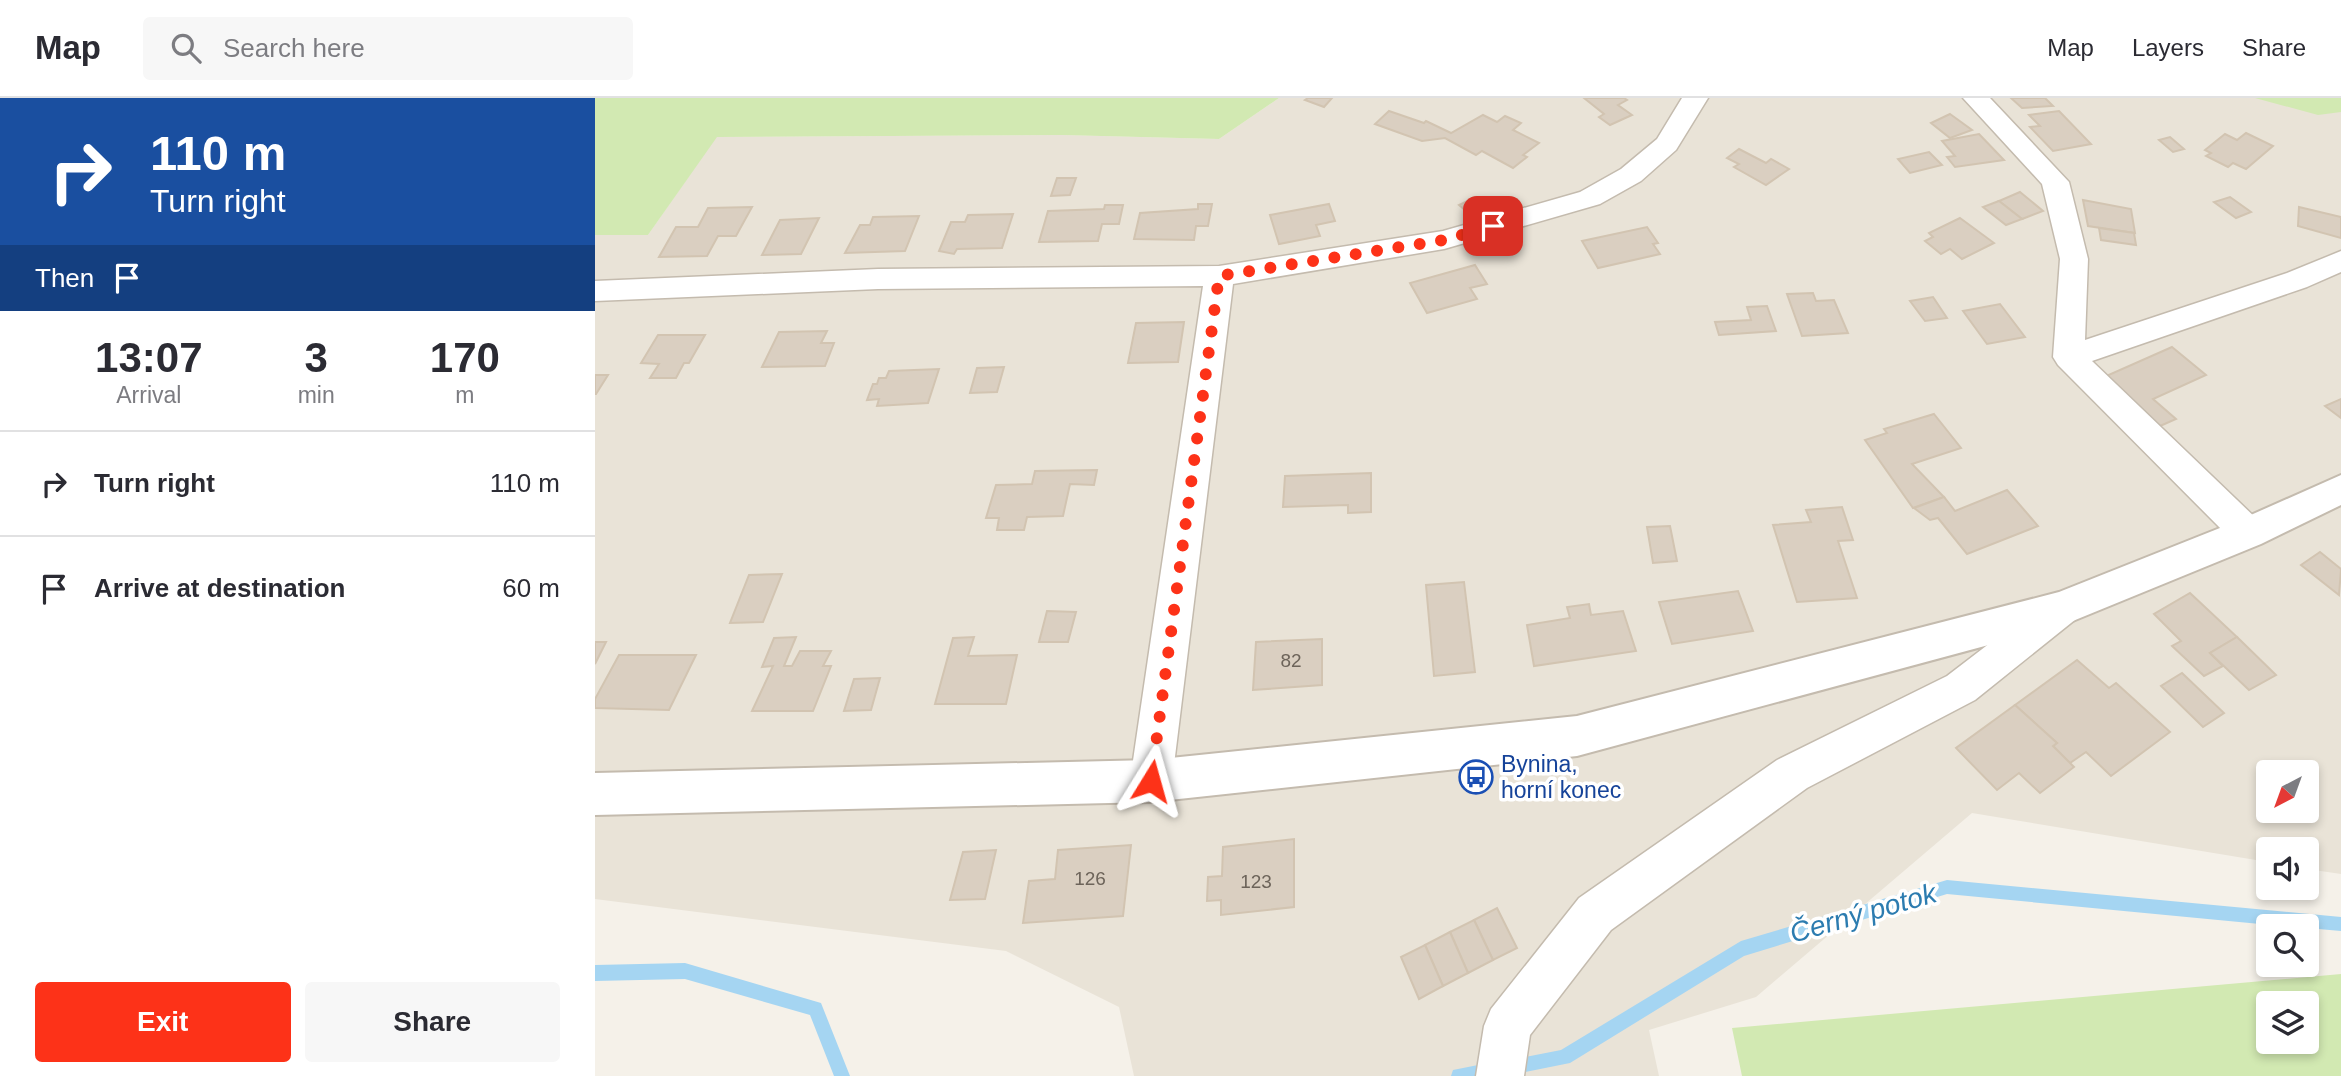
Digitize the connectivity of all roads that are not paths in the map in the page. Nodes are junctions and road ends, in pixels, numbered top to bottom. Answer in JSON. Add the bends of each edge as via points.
{"nodes":[{"id":1,"x":1695,"y":98,"type":"edge"},
{"id":2,"x":1976,"y":98,"type":"edge"},
{"id":3,"x":2341,"y":261,"type":"edge"},
{"id":4,"x":1219,"y":276,"type":"junction"},
{"id":5,"x":595,"y":291,"type":"edge"},
{"id":6,"x":2069,"y":357,"type":"junction"},
{"id":7,"x":2341,"y":489,"type":"edge"},
{"id":8,"x":2248,"y":533,"type":"junction"},
{"id":9,"x":2063,"y":608,"type":"junction"},
{"id":10,"x":1151,"y":781,"type":"junction"},
{"id":11,"x":595,"y":794,"type":"edge"},
{"id":12,"x":1500,"y":1076,"type":"edge"}],
"edges":[{"from":1,"to":4,"type":"street","via":[[1667,144],[1632,175],[1590,198],[1444,240]]},
{"from":2,"to":6,"type":"street","via":[[2055,182],[2074,259]]},
{"from":3,"to":6,"type":"street"},
{"from":4,"to":5,"type":"street","via":[[878,279]]},
{"from":4,"to":10,"type":"street"},
{"from":6,"to":8,"type":"street"},
{"from":7,"to":8,"type":"street"},
{"from":8,"to":9,"type":"street"},
{"from":9,"to":10,"type":"street","via":[[1577,736]]},
{"from":9,"to":12,"type":"street","via":[[1961,688],[1792,774],[1595,914],[1508,1026]]},
{"from":10,"to":11,"type":"street"}]}
